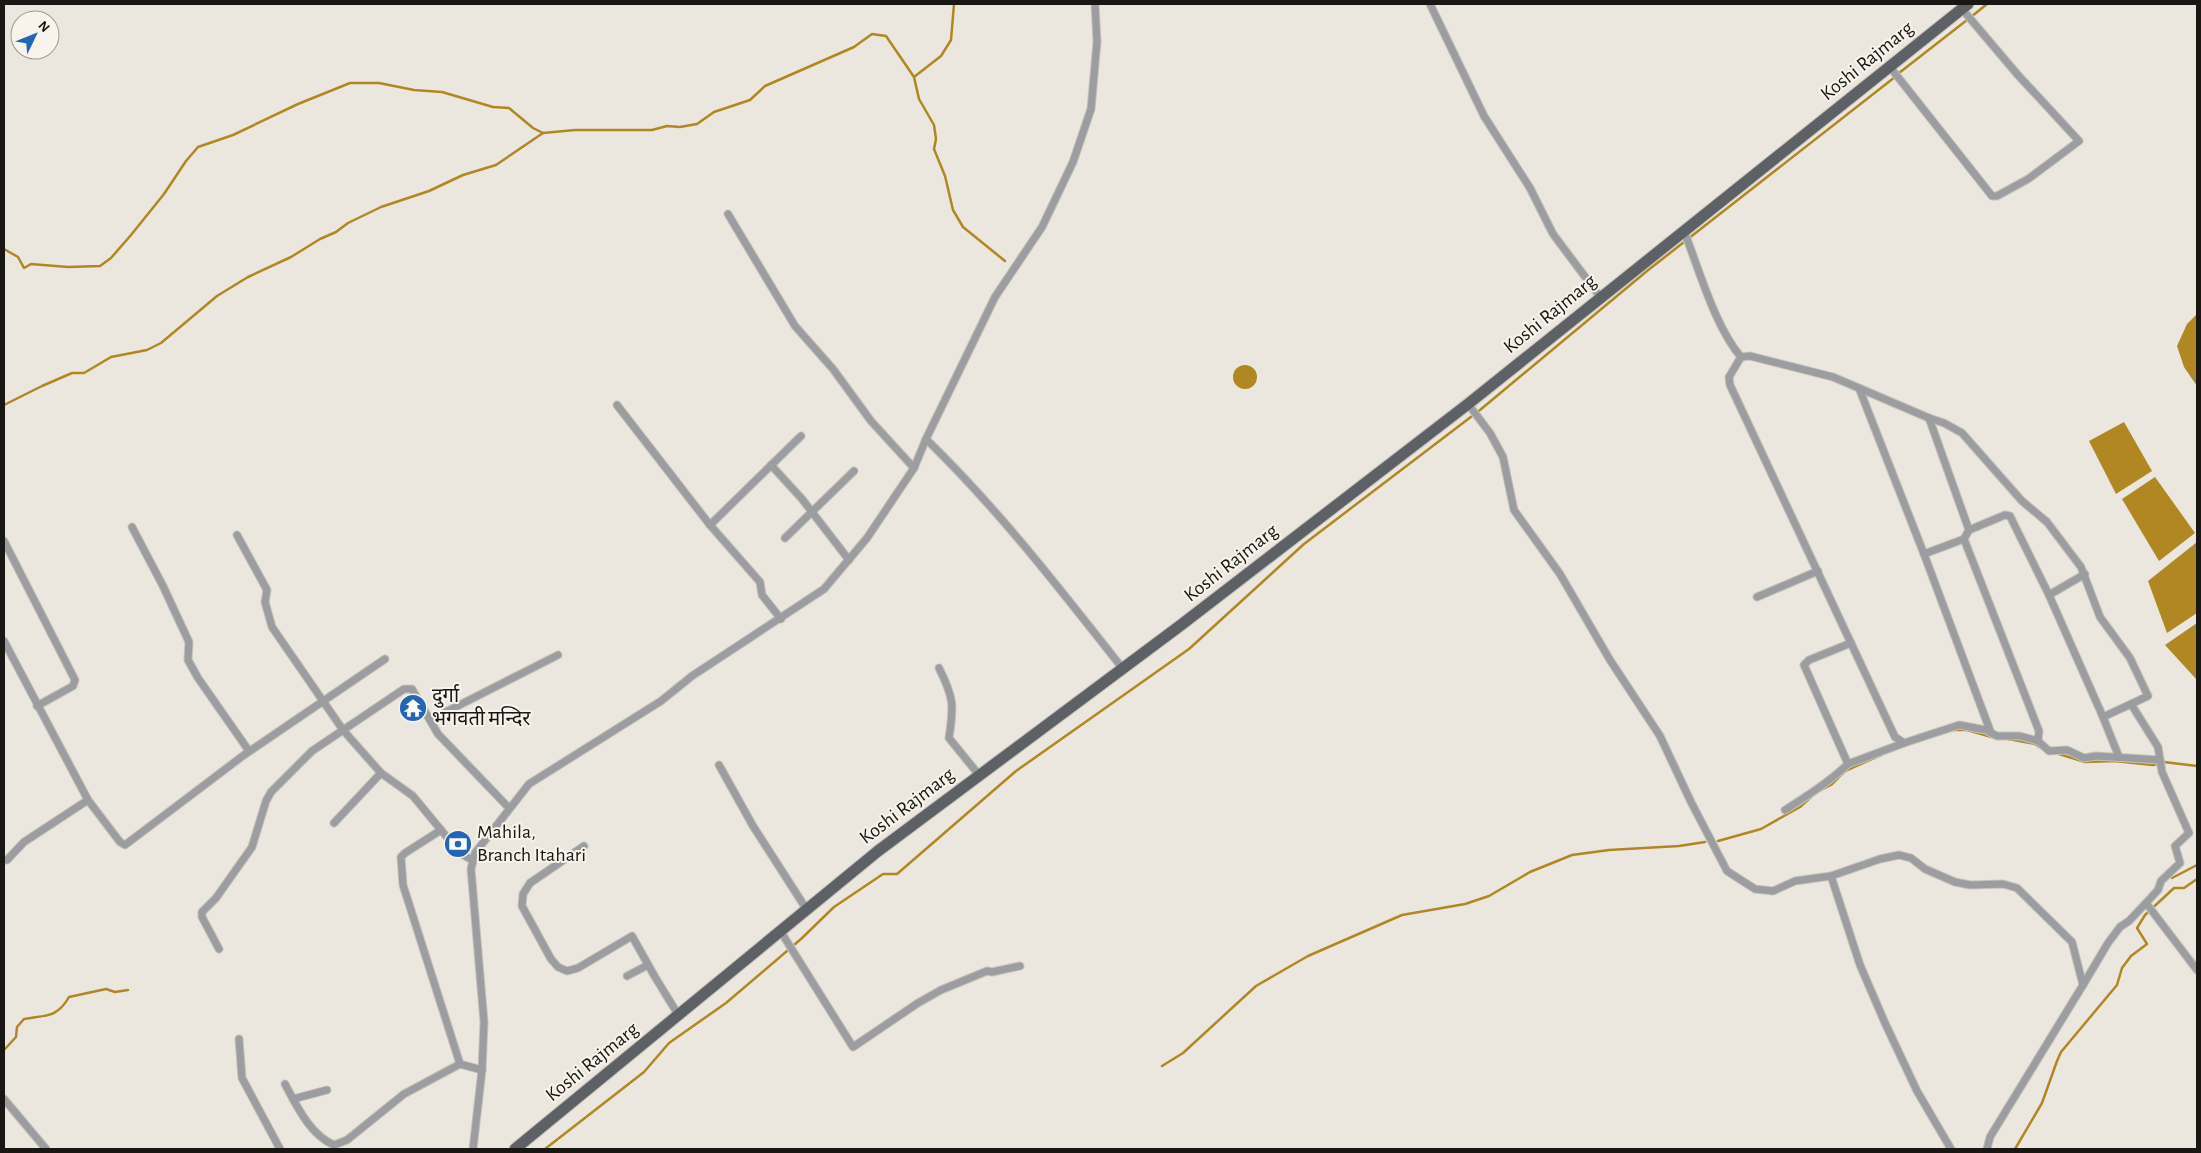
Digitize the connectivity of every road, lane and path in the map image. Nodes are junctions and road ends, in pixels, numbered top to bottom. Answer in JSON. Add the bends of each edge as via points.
{"nodes":[{"id":1,"x":1095,"y":4,"type":"edge"},
{"id":2,"x":1430,"y":4,"type":"edge"},
{"id":3,"x":1965,"y":6,"type":"edge"},
{"id":4,"x":1890,"y":67,"type":"junction"},
{"id":5,"x":728,"y":214,"type":"dead end"},
{"id":6,"x":1684,"y":231,"type":"junction"},
{"id":7,"x":1601,"y":298,"type":"junction"},
{"id":8,"x":1741,"y":357,"type":"junction"},
{"id":9,"x":1859,"y":388,"type":"junction"},
{"id":10,"x":617,"y":405,"type":"dead end"},
{"id":11,"x":1470,"y":407,"type":"junction"},
{"id":12,"x":1929,"y":418,"type":"junction"},
{"id":13,"x":801,"y":436,"type":"dead end"},
{"id":14,"x":926,"y":439,"type":"junction"},
{"id":15,"x":771,"y":465,"type":"junction"},
{"id":16,"x":914,"y":468,"type":"junction"},
{"id":17,"x":854,"y":471,"type":"dead end"},
{"id":18,"x":811,"y":511,"type":"junction"},
{"id":19,"x":710,"y":525,"type":"junction"},
{"id":20,"x":132,"y":527,"type":"dead end"},
{"id":21,"x":1969,"y":530,"type":"junction"},
{"id":22,"x":237,"y":535,"type":"dead end"},
{"id":23,"x":785,"y":538,"type":"dead end"},
{"id":24,"x":1964,"y":539,"type":"junction"},
{"id":25,"x":4,"y":541,"type":"edge"},
{"id":26,"x":1924,"y":554,"type":"junction"},
{"id":27,"x":849,"y":560,"type":"junction"},
{"id":28,"x":1818,"y":570,"type":"junction"},
{"id":29,"x":2085,"y":574,"type":"junction"},
{"id":30,"x":2048,"y":595,"type":"junction"},
{"id":31,"x":1756,"y":597,"type":"dead end"},
{"id":32,"x":781,"y":619,"type":"junction"},
{"id":33,"x":4,"y":641,"type":"edge"},
{"id":34,"x":1851,"y":643,"type":"junction"},
{"id":35,"x":558,"y":655,"type":"dead end"},
{"id":36,"x":385,"y":659,"type":"dead end"},
{"id":37,"x":939,"y":668,"type":"dead end"},
{"id":38,"x":1123,"y":669,"type":"junction"},
{"id":39,"x":323,"y":703,"type":"junction"},
{"id":40,"x":2131,"y":704,"type":"junction"},
{"id":41,"x":37,"y":706,"type":"junction"},
{"id":42,"x":2103,"y":717,"type":"junction"},
{"id":43,"x":430,"y":720,"type":"junction"},
{"id":44,"x":343,"y":730,"type":"junction"},
{"id":45,"x":1991,"y":733,"type":"junction"},
{"id":46,"x":2038,"y":741,"type":"junction"},
{"id":47,"x":1904,"y":743,"type":"junction"},
{"id":48,"x":249,"y":751,"type":"junction"},
{"id":49,"x":2119,"y":757,"type":"junction"},
{"id":50,"x":2160,"y":760,"type":"junction"},
{"id":51,"x":1848,"y":764,"type":"junction"},
{"id":52,"x":720,"y":765,"type":"dead end"},
{"id":53,"x":381,"y":773,"type":"junction"},
{"id":54,"x":979,"y":775,"type":"junction"},
{"id":55,"x":88,"y":800,"type":"junction"},
{"id":56,"x":509,"y":808,"type":"junction"},
{"id":57,"x":1785,"y":810,"type":"dead end"},
{"id":58,"x":334,"y":823,"type":"dead end"},
{"id":59,"x":441,"y":830,"type":"junction"},
{"id":60,"x":584,"y":846,"type":"dead end"},
{"id":61,"x":7,"y":860,"type":"dead end"},
{"id":62,"x":472,"y":860,"type":"junction"},
{"id":63,"x":1831,"y":876,"type":"junction"},
{"id":64,"x":2149,"y":907,"type":"junction"},
{"id":65,"x":807,"y":910,"type":"junction"},
{"id":66,"x":781,"y":932,"type":"junction"},
{"id":67,"x":218,"y":949,"type":"dead end"},
{"id":68,"x":648,"y":965,"type":"junction"},
{"id":69,"x":1020,"y":966,"type":"dead end"},
{"id":70,"x":2197,"y":970,"type":"edge"},
{"id":71,"x":627,"y":976,"type":"dead end"},
{"id":72,"x":2083,"y":985,"type":"junction"},
{"id":73,"x":679,"y":1016,"type":"junction"},
{"id":74,"x":239,"y":1039,"type":"dead end"},
{"id":75,"x":460,"y":1064,"type":"junction"},
{"id":76,"x":482,"y":1070,"type":"junction"},
{"id":77,"x":285,"y":1084,"type":"dead end"},
{"id":78,"x":327,"y":1090,"type":"dead end"},
{"id":79,"x":4,"y":1099,"type":"edge"},
{"id":80,"x":293,"y":1099,"type":"junction"},
{"id":81,"x":331,"y":1147,"type":"edge"},
{"id":82,"x":43,"y":1148,"type":"edge"},
{"id":83,"x":280,"y":1149,"type":"edge"},
{"id":84,"x":473,"y":1149,"type":"edge"},
{"id":85,"x":515,"y":1149,"type":"edge"},
{"id":86,"x":1951,"y":1149,"type":"edge"},
{"id":87,"x":1987,"y":1149,"type":"edge"}],
"edges":[{"from":1,"to":14,"type":"street","via":[[1097,42],[1091,109],[1074,162],[1042,227],[995,297]]},
{"from":2,"to":7,"type":"street","via":[[1484,116],[1530,188],[1553,234]]},
{"from":3,"to":4,"type":"main road","name":"Koshi Rajmarg"},
{"from":3,"to":4,"type":"street","via":[[2017,74],[2079,141],[2028,179],[1998,196],[1992,196]]},
{"from":4,"to":6,"type":"main road","name":"Koshi Rajmarg"},
{"from":5,"to":16,"type":"street","via":[[795,326],[834,369],[871,421]]},
{"from":6,"to":7,"type":"main road","name":"Koshi Rajmarg"},
{"from":6,"to":8,"type":"street","via":[[1722,328]]},
{"from":7,"to":11,"type":"main road","name":"Koshi Rajmarg"},
{"from":8,"to":9,"type":"street","via":[[1750,356],[1833,377]]},
{"from":8,"to":28,"type":"street","via":[[1729,377],[1730,385]]},
{"from":9,"to":12,"type":"street"},
{"from":9,"to":26,"type":"street"},
{"from":10,"to":19,"type":"street"},
{"from":11,"to":38,"type":"main road","name":"Koshi Rajmarg"},
{"from":11,"to":63,"type":"street","via":[[1503,457],[1514,510],[1560,574],[1610,660],[1660,736],[1727,870],[1755,889],[1773,891],[1795,881]]},
{"from":12,"to":21,"type":"street"},
{"from":12,"to":29,"type":"street","via":[[1962,433],[2022,501],[2047,522]]},
{"from":13,"to":15,"type":"street"},
{"from":14,"to":16,"type":"street"},
{"from":14,"to":38,"type":"street","via":[[969,480],[1021,540]]},
{"from":15,"to":18,"type":"street"},
{"from":15,"to":19,"type":"street"},
{"from":16,"to":27,"type":"street"},
{"from":17,"to":18,"type":"street"},
{"from":18,"to":23,"type":"street"},
{"from":18,"to":27,"type":"street"},
{"from":19,"to":32,"type":"street","via":[[760,582],[762,595]]},
{"from":20,"to":48,"type":"street","via":[[189,642],[191,666]]},
{"from":21,"to":24,"type":"street"},
{"from":21,"to":30,"type":"street","via":[[2005,515],[2010,516]]},
{"from":22,"to":39,"type":"street","via":[[267,590],[265,602],[272,627]]},
{"from":24,"to":26,"type":"street"},
{"from":24,"to":46,"type":"street","via":[[2039,731]]},
{"from":25,"to":41,"type":"street","via":[[75,680],[73,686]]},
{"from":26,"to":45,"type":"street"},
{"from":27,"to":32,"type":"street","via":[[824,589]]},
{"from":28,"to":31,"type":"street"},
{"from":28,"to":34,"type":"street"},
{"from":29,"to":30,"type":"street"},
{"from":29,"to":40,"type":"street","via":[[2100,617],[2130,658],[2148,696]]},
{"from":30,"to":42,"type":"street"},
{"from":32,"to":56,"type":"street","via":[[692,676],[661,701],[530,784]]},
{"from":33,"to":41,"type":"street"},
{"from":34,"to":47,"type":"street","via":[[1895,737]]},
{"from":34,"to":51,"type":"street","via":[[1804,665]]},
{"from":35,"to":43,"type":"street"},
{"from":36,"to":39,"type":"street"},
{"from":37,"to":54,"type":"street","via":[[951,692],[953,715],[949,738]]},
{"from":38,"to":54,"type":"main road","name":"Koshi Rajmarg"},
{"from":39,"to":44,"type":"street"},
{"from":39,"to":48,"type":"street"},
{"from":40,"to":42,"type":"street"},
{"from":40,"to":50,"type":"street","via":[[2158,746]]},
{"from":41,"to":55,"type":"street"},
{"from":42,"to":49,"type":"street"},
{"from":43,"to":44,"type":"street","via":[[412,689],[407,688]]},
{"from":43,"to":56,"type":"street","via":[[438,734]]},
{"from":44,"to":53,"type":"street"},
{"from":44,"to":67,"type":"street","via":[[312,751],[271,792],[252,847],[216,898],[202,912]]},
{"from":45,"to":46,"type":"street"},
{"from":45,"to":47,"type":"street","via":[[1959,725]]},
{"from":46,"to":49,"type":"street","via":[[2049,751],[2067,750],[2084,758]]},
{"from":47,"to":51,"type":"street"},
{"from":48,"to":55,"type":"street","via":[[128,844],[120,842]]},
{"from":49,"to":50,"type":"street"},
{"from":50,"to":64,"type":"street","via":[[2162,772],[2189,832],[2175,846],[2180,863],[2161,881]]},
{"from":51,"to":57,"type":"street","via":[[1829,782]]},
{"from":52,"to":65,"type":"street","via":[[753,826]]},
{"from":53,"to":58,"type":"street"},
{"from":53,"to":59,"type":"street","via":[[412,796]]},
{"from":54,"to":65,"type":"main road","name":"Koshi Rajmarg","via":[[878,851]]},
{"from":55,"to":61,"type":"street","via":[[24,842]]},
{"from":56,"to":62,"type":"street"},
{"from":59,"to":62,"type":"street","via":[[460,853]]},
{"from":59,"to":75,"type":"street","via":[[405,853],[400,863],[403,885]]},
{"from":60,"to":68,"type":"street","via":[[530,883],[523,894],[522,906],[526,914],[558,967],[567,971],[578,968],[632,936]]},
{"from":62,"to":76,"type":"street","via":[[484,1022]]},
{"from":63,"to":72,"type":"street","via":[[1899,855],[1911,858],[1925,869],[1955,882],[2003,884],[2017,888],[2072,942]]},
{"from":63,"to":86,"type":"street","via":[[1860,965],[1885,1024],[1917,1091]]},
{"from":64,"to":70,"type":"street"},
{"from":64,"to":72,"type":"street","via":[[2116,932]]},
{"from":65,"to":66,"type":"main road","name":"Koshi Rajmarg"},
{"from":66,"to":69,"type":"street","via":[[853,1047],[941,990],[987,971]]},
{"from":66,"to":73,"type":"main road","name":"Koshi Rajmarg"},
{"from":68,"to":71,"type":"street"},
{"from":68,"to":73,"type":"street"},
{"from":72,"to":87,"type":"street","via":[[1990,1137]]},
{"from":73,"to":85,"type":"main road","name":"Koshi Rajmarg"},
{"from":74,"to":83,"type":"street","via":[[242,1078]]},
{"from":75,"to":76,"type":"street"},
{"from":75,"to":81,"type":"street","via":[[404,1094],[347,1140]]},
{"from":76,"to":84,"type":"street"},
{"from":77,"to":80,"type":"street"},
{"from":78,"to":80,"type":"street"},
{"from":79,"to":82,"type":"street"},
{"from":80,"to":81,"type":"street","via":[[313,1132]]}]}
